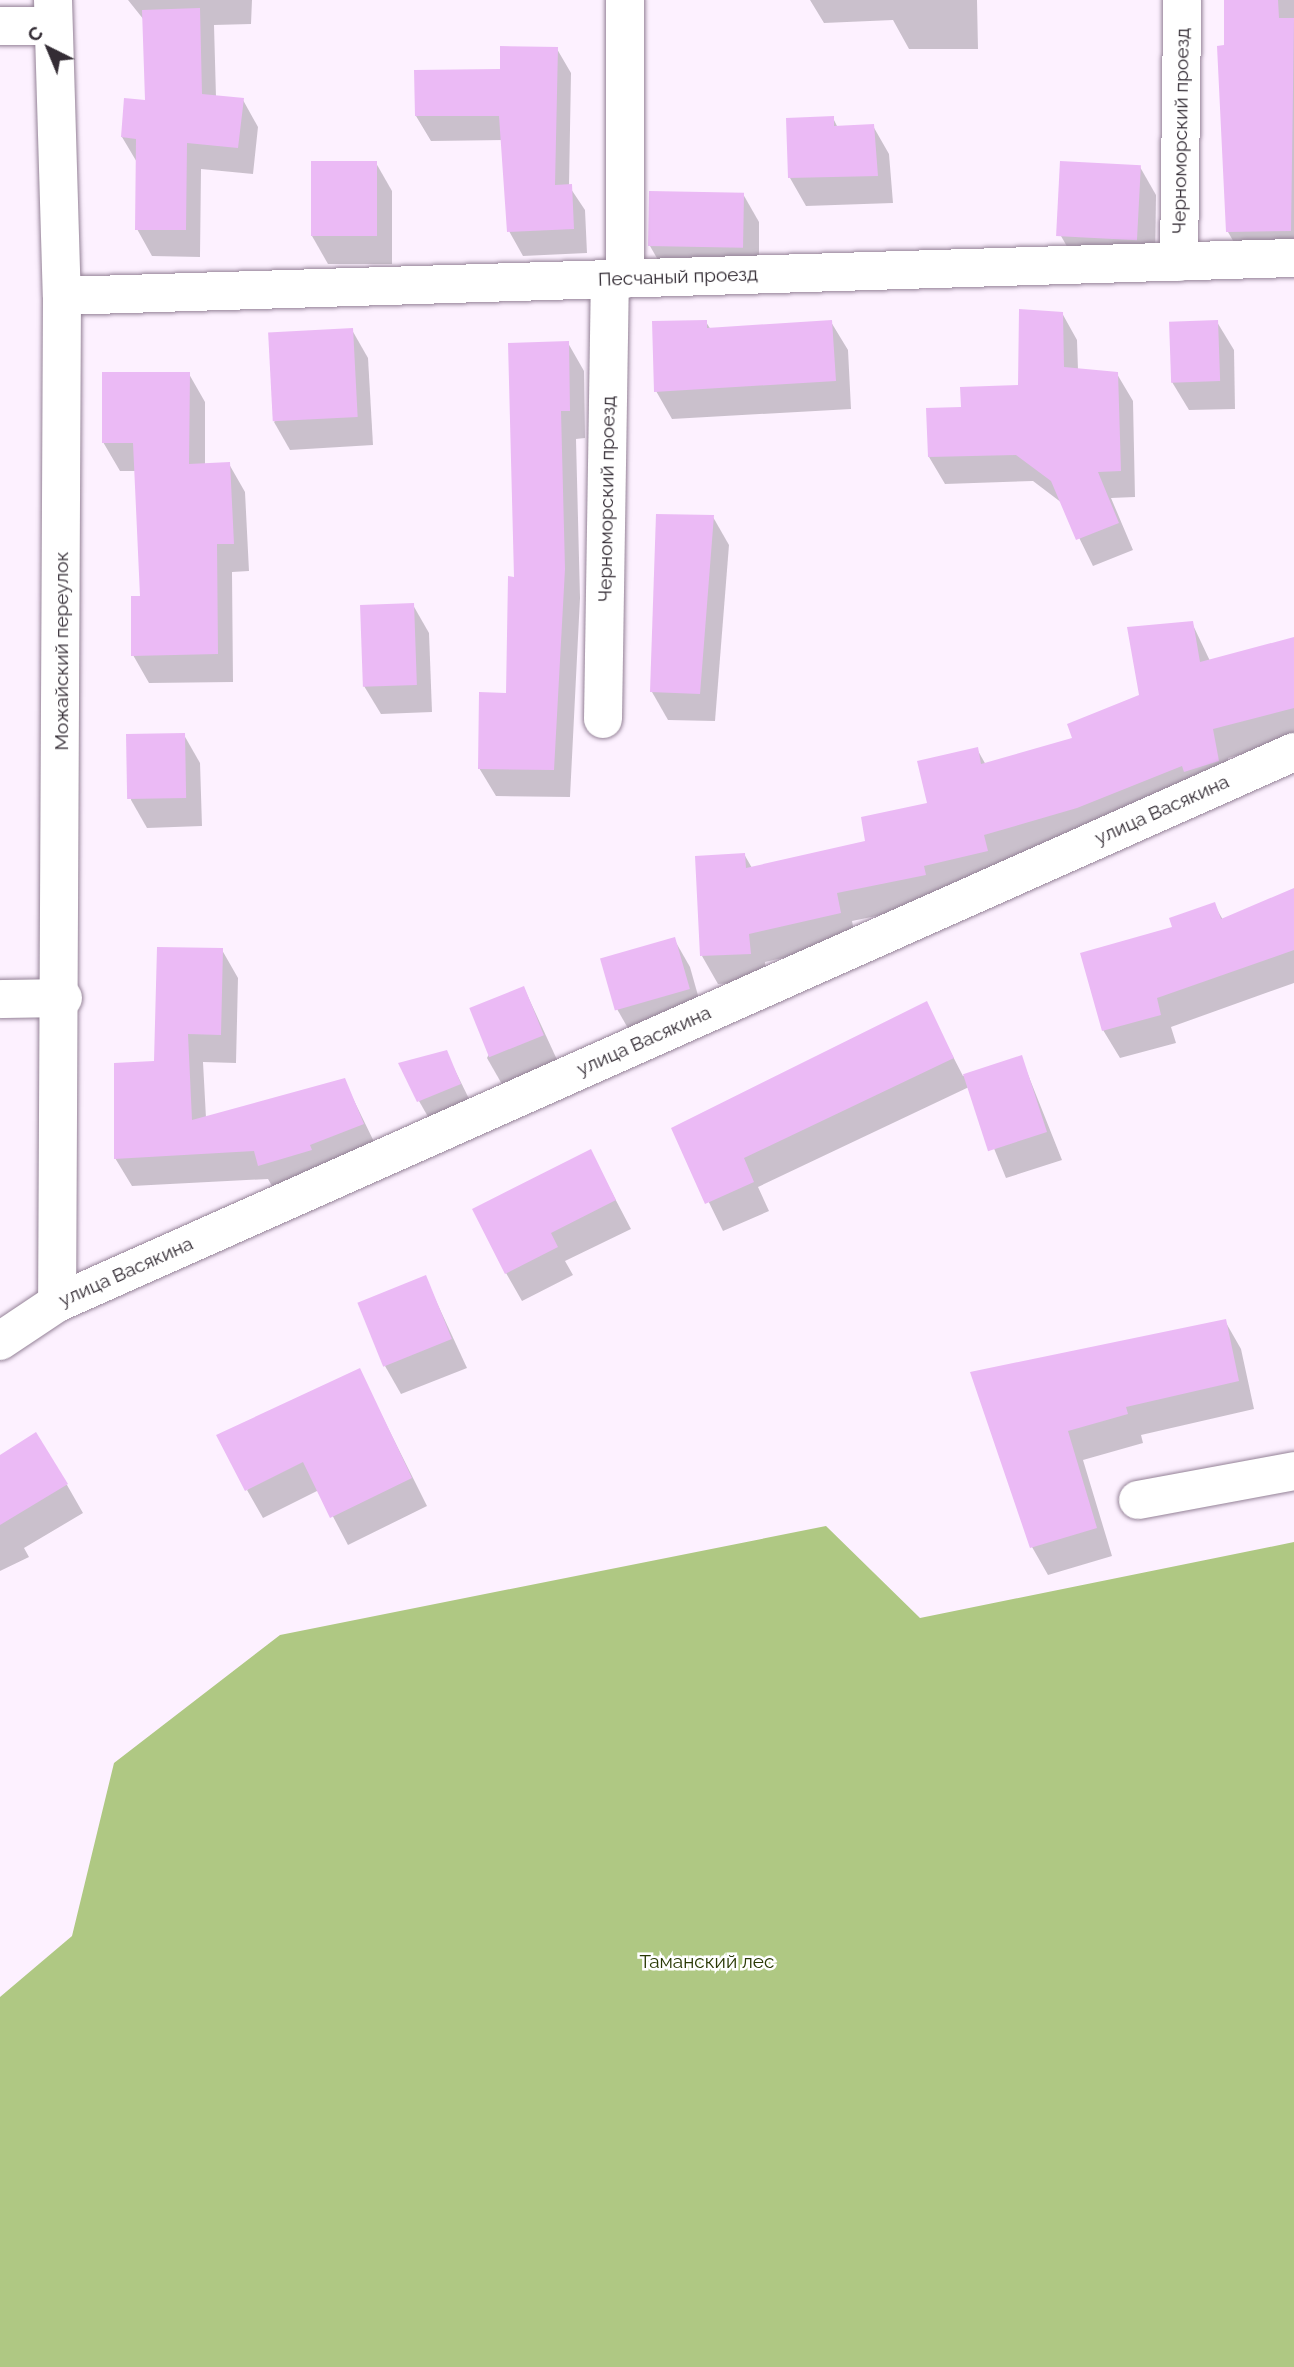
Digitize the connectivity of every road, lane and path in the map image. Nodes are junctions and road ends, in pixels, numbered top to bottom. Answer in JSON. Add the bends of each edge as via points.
{"nodes":[{"id":1,"x":625,"y":0,"type":"edge"},
{"id":2,"x":1182,"y":0,"type":"edge"},
{"id":3,"x":53,"y":13,"type":"edge"},
{"id":4,"x":0,"y":26,"type":"edge"},
{"id":5,"x":1294,"y":258,"type":"edge"},
{"id":6,"x":1179,"y":262,"type":"junction"},
{"id":7,"x":617,"y":279,"type":"junction"},
{"id":8,"x":62,"y":296,"type":"junction"},
{"id":9,"x":603,"y":719,"type":"dead end"},
{"id":10,"x":1294,"y":752,"type":"edge"},
{"id":11,"x":63,"y":998,"type":"junction"},
{"id":12,"x":0,"y":999,"type":"edge"},
{"id":13,"x":57,"y":1303,"type":"junction"},
{"id":14,"x":0,"y":1341,"type":"edge"},
{"id":15,"x":1294,"y":1471,"type":"edge"},
{"id":16,"x":1138,"y":1500,"type":"dead end"}],
"edges":[{"from":1,"to":7,"type":"street","name":"Черноморский проезд"},
{"from":2,"to":6,"type":"street","name":"Черноморский проезд"},
{"from":3,"to":4,"type":"street"},
{"from":3,"to":8,"type":"street","name":"Можайский переулок"},
{"from":5,"to":6,"type":"street","name":"Песчаный проезд"},
{"from":6,"to":7,"type":"street","name":"Песчаный проезд"},
{"from":7,"to":8,"type":"street","name":"Песчаный проезд"},
{"from":7,"to":9,"type":"street","name":"Черноморский проезд"},
{"from":8,"to":11,"type":"street","name":"Можайский переулок"},
{"from":10,"to":13,"type":"street","name":"улица Васякина"},
{"from":11,"to":12,"type":"street"},
{"from":11,"to":13,"type":"street","name":"Можайский переулок"},
{"from":13,"to":14,"type":"street","name":"улица Васякина"},
{"from":15,"to":16,"type":"street"}]}
